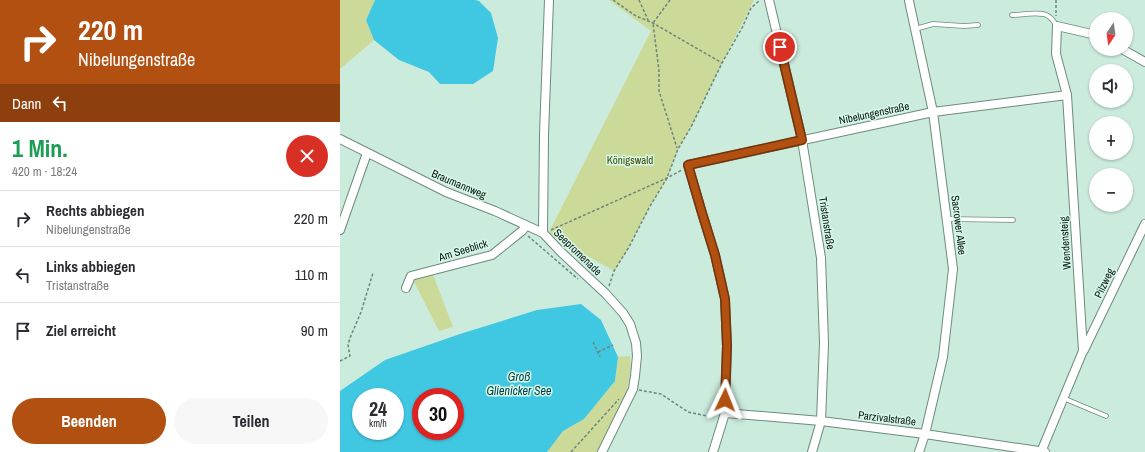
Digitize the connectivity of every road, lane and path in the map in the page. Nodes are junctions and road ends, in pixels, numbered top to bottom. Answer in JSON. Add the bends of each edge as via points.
{"nodes":[{"id":1,"x":549,"y":0,"type":"edge"},
{"id":2,"x":613,"y":0,"type":"edge"},
{"id":3,"x":639,"y":0,"type":"edge"},
{"id":4,"x":670,"y":0,"type":"edge"},
{"id":5,"x":760,"y":0,"type":"edge"},
{"id":6,"x":768,"y":0,"type":"edge"},
{"id":7,"x":909,"y":0,"type":"edge"},
{"id":8,"x":1056,"y":0,"type":"edge"},
{"id":9,"x":1012,"y":15,"type":"dead end"},
{"id":10,"x":648,"y":20,"type":"junction"},
{"id":11,"x":653,"y":23,"type":"junction"},
{"id":12,"x":978,"y":25,"type":"dead end"},
{"id":13,"x":1057,"y":26,"type":"junction"},
{"id":14,"x":915,"y":29,"type":"junction"},
{"id":15,"x":1089,"y":33,"type":"edge"},
{"id":16,"x":1133,"y":55,"type":"edge"},
{"id":17,"x":1145,"y":62,"type":"edge"},
{"id":18,"x":722,"y":63,"type":"junction"},
{"id":19,"x":1067,"y":95,"type":"junction"},
{"id":20,"x":933,"y":112,"type":"junction"},
{"id":21,"x":340,"y":138,"type":"edge"},
{"id":22,"x":802,"y":140,"type":"junction"},
{"id":23,"x":678,"y":149,"type":"junction"},
{"id":24,"x":367,"y":153,"type":"junction"},
{"id":25,"x":688,"y":165,"type":"junction"},
{"id":26,"x":667,"y":178,"type":"junction"},
{"id":27,"x":947,"y":220,"type":"junction"},
{"id":28,"x":1013,"y":220,"type":"dead end"},
{"id":29,"x":1145,"y":224,"type":"edge"},
{"id":30,"x":524,"y":228,"type":"junction"},
{"id":31,"x":340,"y":230,"type":"edge"},
{"id":32,"x":543,"y":233,"type":"junction"},
{"id":33,"x":373,"y":274,"type":"dead end"},
{"id":34,"x":581,"y":281,"type":"dead end"},
{"id":35,"x":406,"y":288,"type":"dead end"},
{"id":36,"x":606,"y":294,"type":"junction"},
{"id":37,"x":593,"y":342,"type":"dead end"},
{"id":38,"x":613,"y":345,"type":"dead end"},
{"id":39,"x":1083,"y":351,"type":"junction"},
{"id":40,"x":598,"y":352,"type":"junction"},
{"id":41,"x":600,"y":357,"type":"dead end"},
{"id":42,"x":340,"y":361,"type":"edge"},
{"id":43,"x":633,"y":388,"type":"junction"},
{"id":44,"x":1063,"y":398,"type":"junction"},
{"id":45,"x":628,"y":399,"type":"junction"},
{"id":46,"x":725,"y":414,"type":"junction"},
{"id":47,"x":1106,"y":416,"type":"dead end"},
{"id":48,"x":821,"y":421,"type":"junction"},
{"id":49,"x":925,"y":434,"type":"junction"},
{"id":50,"x":571,"y":452,"type":"edge"},
{"id":51,"x":602,"y":452,"type":"edge"},
{"id":52,"x":713,"y":452,"type":"edge"},
{"id":53,"x":812,"y":452,"type":"edge"},
{"id":54,"x":919,"y":452,"type":"edge"},
{"id":55,"x":1043,"y":452,"type":"edge"}],
"edges":[{"from":1,"to":32,"type":"street","name":"Seepromenade"},
{"from":2,"to":10,"type":"path","via":[[636,16]]},
{"from":3,"to":10,"type":"path"},
{"from":4,"to":11,"type":"path"},
{"from":5,"to":18,"type":"path","via":[[751,8]]},
{"from":6,"to":22,"type":"street","name":"Tristanstraße"},
{"from":7,"to":14,"type":"street","name":"Sacrower Allee"},
{"from":8,"to":13,"type":"path"},
{"from":9,"to":13,"type":"lane","via":[[1046,14]]},
{"from":10,"to":11,"type":"path"},
{"from":11,"to":18,"type":"path"},
{"from":11,"to":23,"type":"path","via":[[659,91]]},
{"from":12,"to":14,"type":"lane","via":[[933,24]]},
{"from":13,"to":15,"type":"street"},
{"from":13,"to":19,"type":"street","name":"Wendensteig","via":[[1056,54]]},
{"from":14,"to":20,"type":"street","name":"Sacrower Allee"},
{"from":16,"to":17,"type":"street"},
{"from":18,"to":23,"type":"path"},
{"from":19,"to":20,"type":"street","name":"Nibelungenstraße"},
{"from":19,"to":39,"type":"street","name":"Wendensteig"},
{"from":20,"to":22,"type":"street","name":"Nibelungenstraße"},
{"from":20,"to":27,"type":"street","name":"Sacrower Allee"},
{"from":21,"to":24,"type":"street","name":"Braumannweg"},
{"from":22,"to":25,"type":"street","name":"Nibelungenstraße"},
{"from":22,"to":48,"type":"street","name":"Tristanstraße","via":[[821,258],[824,343]]},
{"from":23,"to":26,"type":"path"},
{"from":24,"to":30,"type":"street","name":"Braumannweg","via":[[446,192],[496,211]]},
{"from":24,"to":31,"type":"street"},
{"from":25,"to":26,"type":"path"},
{"from":25,"to":46,"type":"street","via":[[715,255],[725,299]]},
{"from":26,"to":32,"type":"path"},
{"from":26,"to":36,"type":"path","via":[[614,271]]},
{"from":27,"to":28,"type":"lane"},
{"from":27,"to":49,"type":"street","name":"Sacrower Allee","via":[[953,269],[943,358]]},
{"from":29,"to":39,"type":"street","name":"Pilzweg"},
{"from":30,"to":32,"type":"street","name":"Braumannweg"},
{"from":30,"to":34,"type":"path"},
{"from":30,"to":35,"type":"street","name":"Am Seeblick","via":[[492,255],[411,276]]},
{"from":32,"to":36,"type":"street","name":"Seepromenade"},
{"from":33,"to":42,"type":"path","via":[[348,345],[350,356]]},
{"from":36,"to":43,"type":"street","name":"Seepromenade","via":[[630,324],[636,343],[638,356]]},
{"from":37,"to":40,"type":"path"},
{"from":38,"to":40,"type":"path"},
{"from":39,"to":44,"type":"street","name":"Wendensteig"},
{"from":40,"to":41,"type":"path"},
{"from":43,"to":45,"type":"street","name":"Seepromenade"},
{"from":43,"to":46,"type":"path","via":[[661,394],[688,412],[707,416]]},
{"from":44,"to":47,"type":"lane"},
{"from":44,"to":55,"type":"street","name":"Wendensteig"},
{"from":45,"to":50,"type":"path","via":[[622,396]]},
{"from":45,"to":51,"type":"street","name":"Seepromenade"},
{"from":46,"to":48,"type":"street","name":"Parzivalstraße"},
{"from":46,"to":52,"type":"street"},
{"from":48,"to":49,"type":"street","name":"Parzivalstraße"},
{"from":48,"to":53,"type":"street","name":"Tristanstraße"},
{"from":49,"to":54,"type":"street","name":"Sacrower Allee"},
{"from":49,"to":55,"type":"street","name":"Parzivalstraße"}]}
